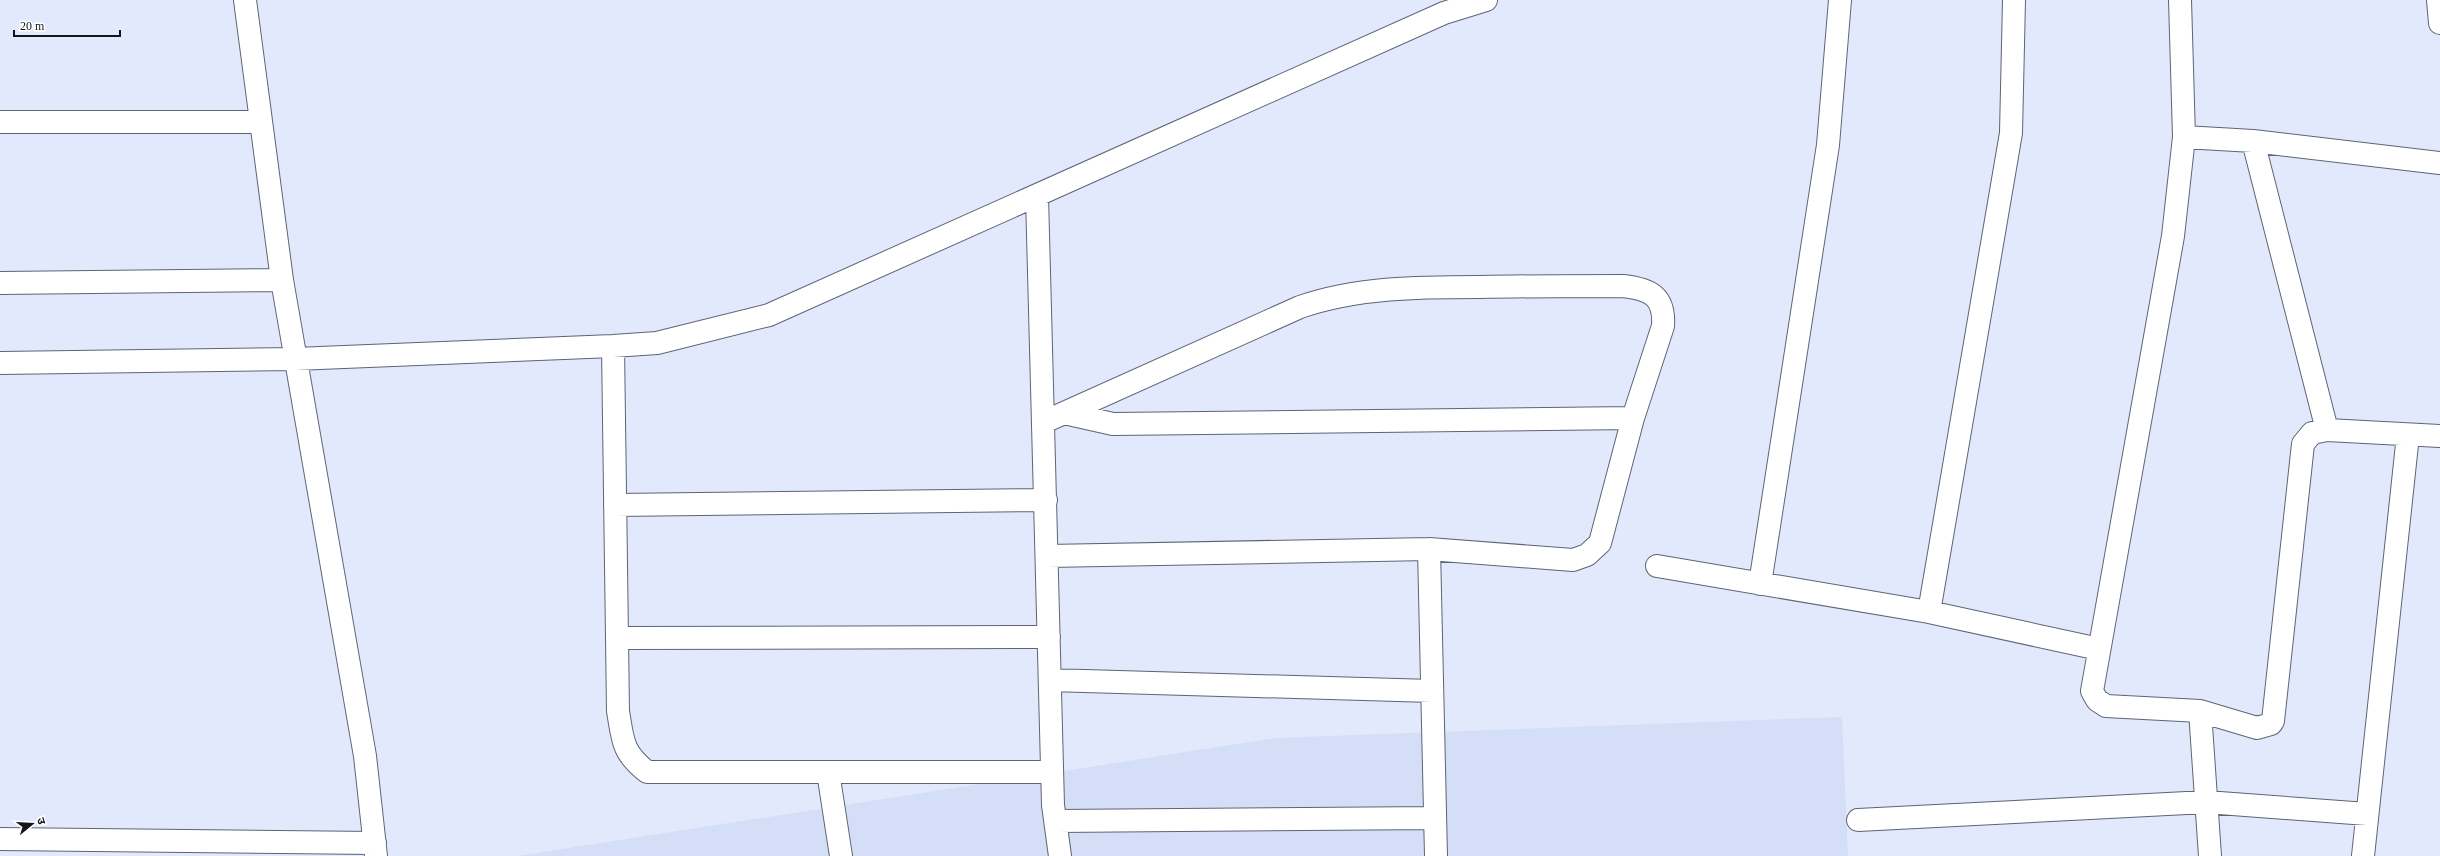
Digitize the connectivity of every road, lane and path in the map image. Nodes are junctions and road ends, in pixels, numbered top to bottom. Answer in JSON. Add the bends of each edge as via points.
{"nodes":[{"id":1,"x":245,"y":0,"type":"edge"},
{"id":2,"x":1486,"y":0,"type":"edge"},
{"id":3,"x":1840,"y":0,"type":"edge"},
{"id":4,"x":2014,"y":0,"type":"edge"},
{"id":5,"x":2180,"y":0,"type":"edge"},
{"id":6,"x":2438,"y":0,"type":"edge"},
{"id":7,"x":1444,"y":7,"type":"edge"},
{"id":8,"x":2440,"y":23,"type":"edge"},
{"id":9,"x":0,"y":122,"type":"edge"},
{"id":10,"x":261,"y":122,"type":"junction"},
{"id":11,"x":2184,"y":137,"type":"junction"},
{"id":12,"x":2253,"y":140,"type":"junction"},
{"id":13,"x":2440,"y":163,"type":"edge"},
{"id":14,"x":1037,"y":196,"type":"junction"},
{"id":15,"x":282,"y":280,"type":"junction"},
{"id":16,"x":0,"y":283,"type":"edge"},
{"id":17,"x":613,"y":346,"type":"junction"},
{"id":18,"x":295,"y":359,"type":"junction"},
{"id":19,"x":0,"y":363,"type":"edge"},
{"id":20,"x":1064,"y":413,"type":"junction"},
{"id":21,"x":1632,"y":418,"type":"junction"},
{"id":22,"x":1044,"y":422,"type":"junction"},
{"id":23,"x":2327,"y":430,"type":"junction"},
{"id":24,"x":2408,"y":435,"type":"junction"},
{"id":25,"x":2440,"y":436,"type":"edge"},
{"id":26,"x":1046,"y":500,"type":"junction"},
{"id":27,"x":615,"y":504,"type":"junction"},
{"id":28,"x":1429,"y":549,"type":"junction"},
{"id":29,"x":1047,"y":556,"type":"junction"},
{"id":30,"x":1657,"y":566,"type":"dead end"},
{"id":31,"x":1760,"y":584,"type":"junction"},
{"id":32,"x":1929,"y":612,"type":"junction"},
{"id":33,"x":1049,"y":637,"type":"junction"},
{"id":34,"x":617,"y":638,"type":"junction"},
{"id":35,"x":2099,"y":649,"type":"junction"},
{"id":36,"x":1050,"y":680,"type":"junction"},
{"id":37,"x":1432,"y":691,"type":"junction"},
{"id":38,"x":2200,"y":711,"type":"junction"},
{"id":39,"x":828,"y":772,"type":"junction"},
{"id":40,"x":1052,"y":772,"type":"junction"},
{"id":41,"x":2206,"y":802,"type":"junction"},
{"id":42,"x":2367,"y":814,"type":"junction"},
{"id":43,"x":1435,"y":818,"type":"junction"},
{"id":44,"x":1858,"y":820,"type":"dead end"},
{"id":45,"x":1056,"y":821,"type":"junction"},
{"id":46,"x":0,"y":839,"type":"edge"},
{"id":47,"x":376,"y":849,"type":"edge"},
{"id":48,"x":841,"y":856,"type":"edge"},
{"id":49,"x":1060,"y":856,"type":"edge"},
{"id":50,"x":1436,"y":856,"type":"edge"},
{"id":51,"x":2210,"y":856,"type":"edge"},
{"id":52,"x":2363,"y":856,"type":"edge"}],
"edges":[{"from":1,"to":10,"type":"street"},
{"from":2,"to":7,"type":"street"},
{"from":3,"to":31,"type":"street","via":[[1828,146]]},
{"from":4,"to":32,"type":"street","via":[[2011,133]]},
{"from":5,"to":11,"type":"street"},
{"from":6,"to":8,"type":"street"},
{"from":7,"to":14,"type":"street"},
{"from":9,"to":10,"type":"street"},
{"from":10,"to":15,"type":"street"},
{"from":11,"to":12,"type":"street"},
{"from":11,"to":35,"type":"street","via":[[2173,236]]},
{"from":12,"to":13,"type":"street"},
{"from":12,"to":23,"type":"street"},
{"from":14,"to":17,"type":"street","via":[[769,315],[657,343]]},
{"from":14,"to":22,"type":"street"},
{"from":15,"to":16,"type":"street"},
{"from":15,"to":18,"type":"street"},
{"from":17,"to":18,"type":"street"},
{"from":17,"to":27,"type":"street"},
{"from":18,"to":19,"type":"street"},
{"from":18,"to":47,"type":"street","via":[[365,756]]},
{"from":20,"to":21,"type":"street","via":[[1113,424]]},
{"from":20,"to":21,"type":"street","via":[[1300,307],[1328,297],[1431,287],[1623,286],[1641,288],[1656,297],[1664,311],[1663,326]]},
{"from":20,"to":22,"type":"street"},
{"from":21,"to":28,"type":"street","via":[[1600,543],[1587,555],[1573,560]]},
{"from":22,"to":26,"type":"street"},
{"from":23,"to":24,"type":"street"},
{"from":23,"to":38,"type":"street","via":[[2312,433],[2303,444],[2274,721],[2267,727],[2257,728]]},
{"from":24,"to":25,"type":"street"},
{"from":24,"to":42,"type":"street"},
{"from":26,"to":27,"type":"street"},
{"from":26,"to":29,"type":"street"},
{"from":27,"to":34,"type":"street"},
{"from":28,"to":29,"type":"street"},
{"from":28,"to":37,"type":"street"},
{"from":29,"to":33,"type":"street"},
{"from":30,"to":31,"type":"street"},
{"from":31,"to":32,"type":"street"},
{"from":32,"to":35,"type":"street"},
{"from":33,"to":34,"type":"street"},
{"from":33,"to":36,"type":"street"},
{"from":34,"to":39,"type":"street","via":[[618,711],[624,747],[636,763],[647,772]]},
{"from":35,"to":38,"type":"street","via":[[2092,691],[2097,700],[2106,706]]},
{"from":36,"to":37,"type":"street"},
{"from":36,"to":40,"type":"street"},
{"from":37,"to":43,"type":"street"},
{"from":38,"to":41,"type":"street"},
{"from":39,"to":40,"type":"street"},
{"from":39,"to":48,"type":"street"},
{"from":40,"to":45,"type":"street"},
{"from":41,"to":42,"type":"street"},
{"from":41,"to":44,"type":"street"},
{"from":41,"to":51,"type":"street"},
{"from":42,"to":52,"type":"street"},
{"from":43,"to":45,"type":"street"},
{"from":43,"to":50,"type":"street"},
{"from":45,"to":49,"type":"street"},
{"from":46,"to":47,"type":"street"}]}
